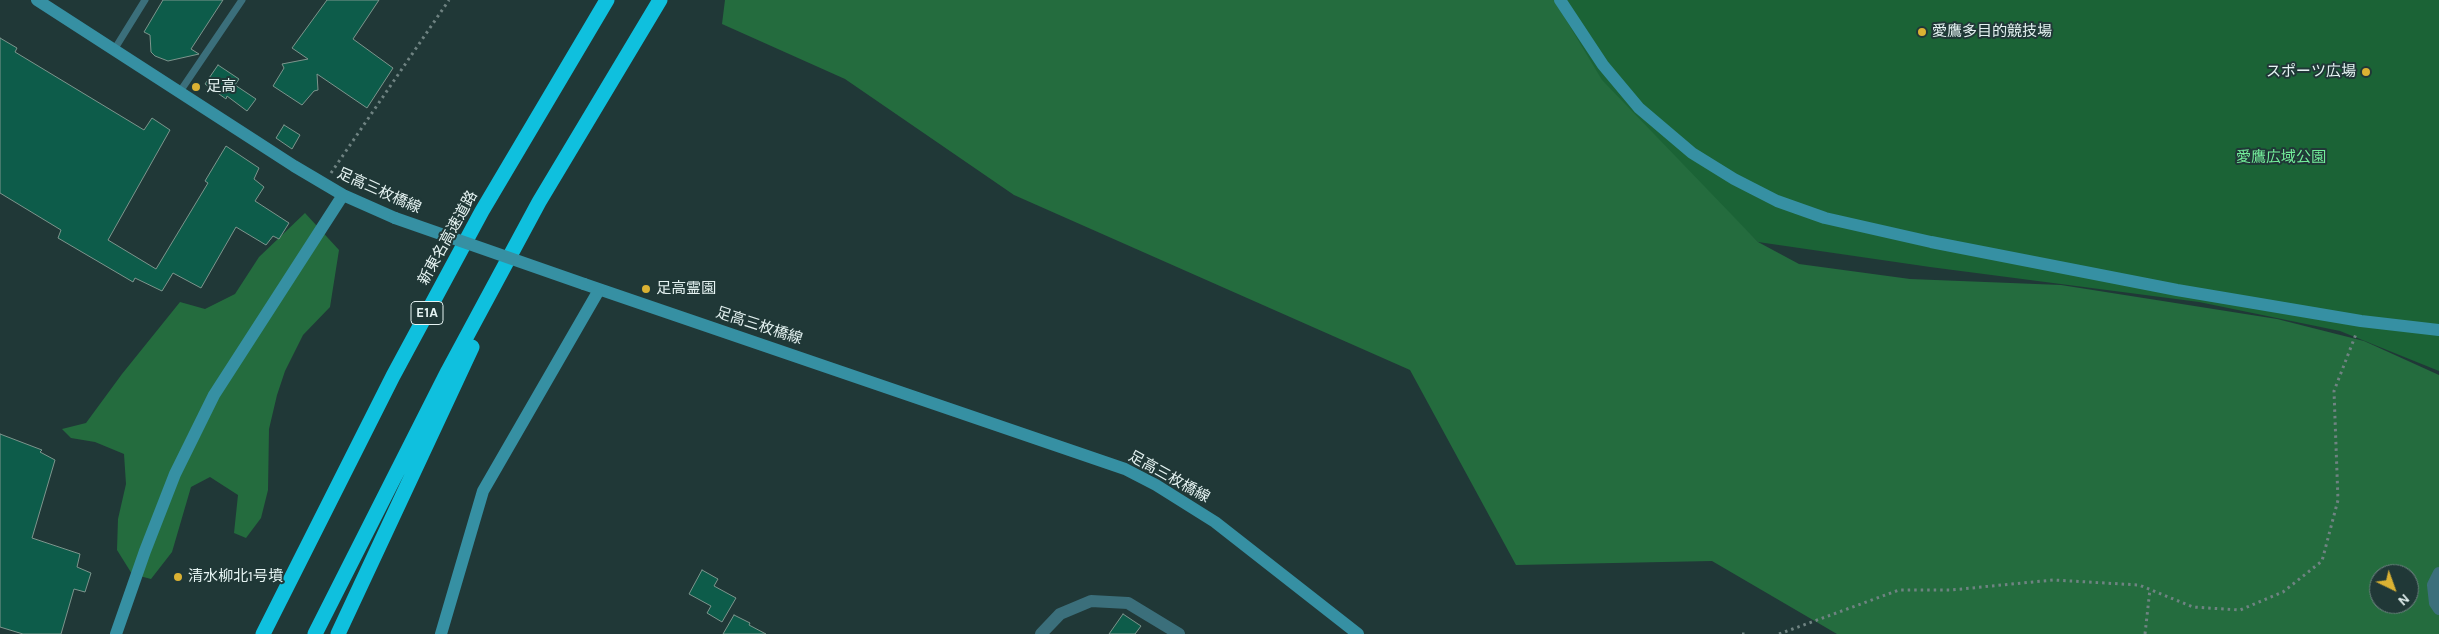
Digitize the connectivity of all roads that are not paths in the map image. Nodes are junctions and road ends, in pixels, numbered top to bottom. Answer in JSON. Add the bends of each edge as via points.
{"nodes":[{"id":1,"x":37,"y":0,"type":"edge"},
{"id":2,"x":145,"y":0,"type":"edge"},
{"id":3,"x":242,"y":0,"type":"edge"},
{"id":4,"x":608,"y":0,"type":"edge"},
{"id":5,"x":660,"y":0,"type":"edge"},
{"id":6,"x":1560,"y":0,"type":"edge"},
{"id":7,"x":114,"y":50,"type":"junction"},
{"id":8,"x":180,"y":93,"type":"junction"},
{"id":9,"x":344,"y":195,"type":"junction"},
{"id":10,"x":539,"y":202,"type":"junction"},
{"id":11,"x":599,"y":290,"type":"junction"},
{"id":12,"x":2439,"y":330,"type":"edge"},
{"id":13,"x":2439,"y":573,"type":"edge"},
{"id":14,"x":2439,"y":609,"type":"edge"},
{"id":15,"x":116,"y":634,"type":"edge"},
{"id":16,"x":263,"y":634,"type":"edge"},
{"id":17,"x":316,"y":634,"type":"edge"},
{"id":18,"x":338,"y":634,"type":"edge"},
{"id":19,"x":441,"y":634,"type":"edge"},
{"id":20,"x":1041,"y":634,"type":"edge"},
{"id":21,"x":1178,"y":634,"type":"edge"},
{"id":22,"x":1358,"y":634,"type":"edge"}],
"edges":[{"from":1,"to":7,"type":"street","name":"足高三枚橋線"},
{"from":2,"to":7,"type":"lane"},
{"from":3,"to":8,"type":"lane"},
{"from":4,"to":16,"type":"highway","name":"新東名高速道路","number":"E1A","via":[[477,219],[393,376]]},
{"from":5,"to":10,"type":"highway"},
{"from":6,"to":12,"type":"street","via":[[1603,65],[1639,108],[1692,153],[1777,201],[1825,218],[1931,242],[2178,290],[2361,321]]},
{"from":7,"to":8,"type":"street","name":"足高三枚橋線"},
{"from":8,"to":9,"type":"street","name":"足高三枚橋線"},
{"from":9,"to":11,"type":"street","name":"足高三枚橋線","bridge":true,"via":[[394,218]]},
{"from":9,"to":15,"type":"street","via":[[214,395],[175,474]]},
{"from":10,"to":17,"type":"highway","via":[[448,371]]},
{"from":10,"to":18,"type":"highway"},
{"from":11,"to":19,"type":"street","via":[[483,491]]},
{"from":11,"to":22,"type":"street","name":"足高三枚橋線","via":[[1125,469],[1215,522]]},
{"from":13,"to":14,"type":"street","via":[[2433,585]]},
{"from":20,"to":21,"type":"street","via":[[1060,614],[1091,601],[1128,603]]}]}
